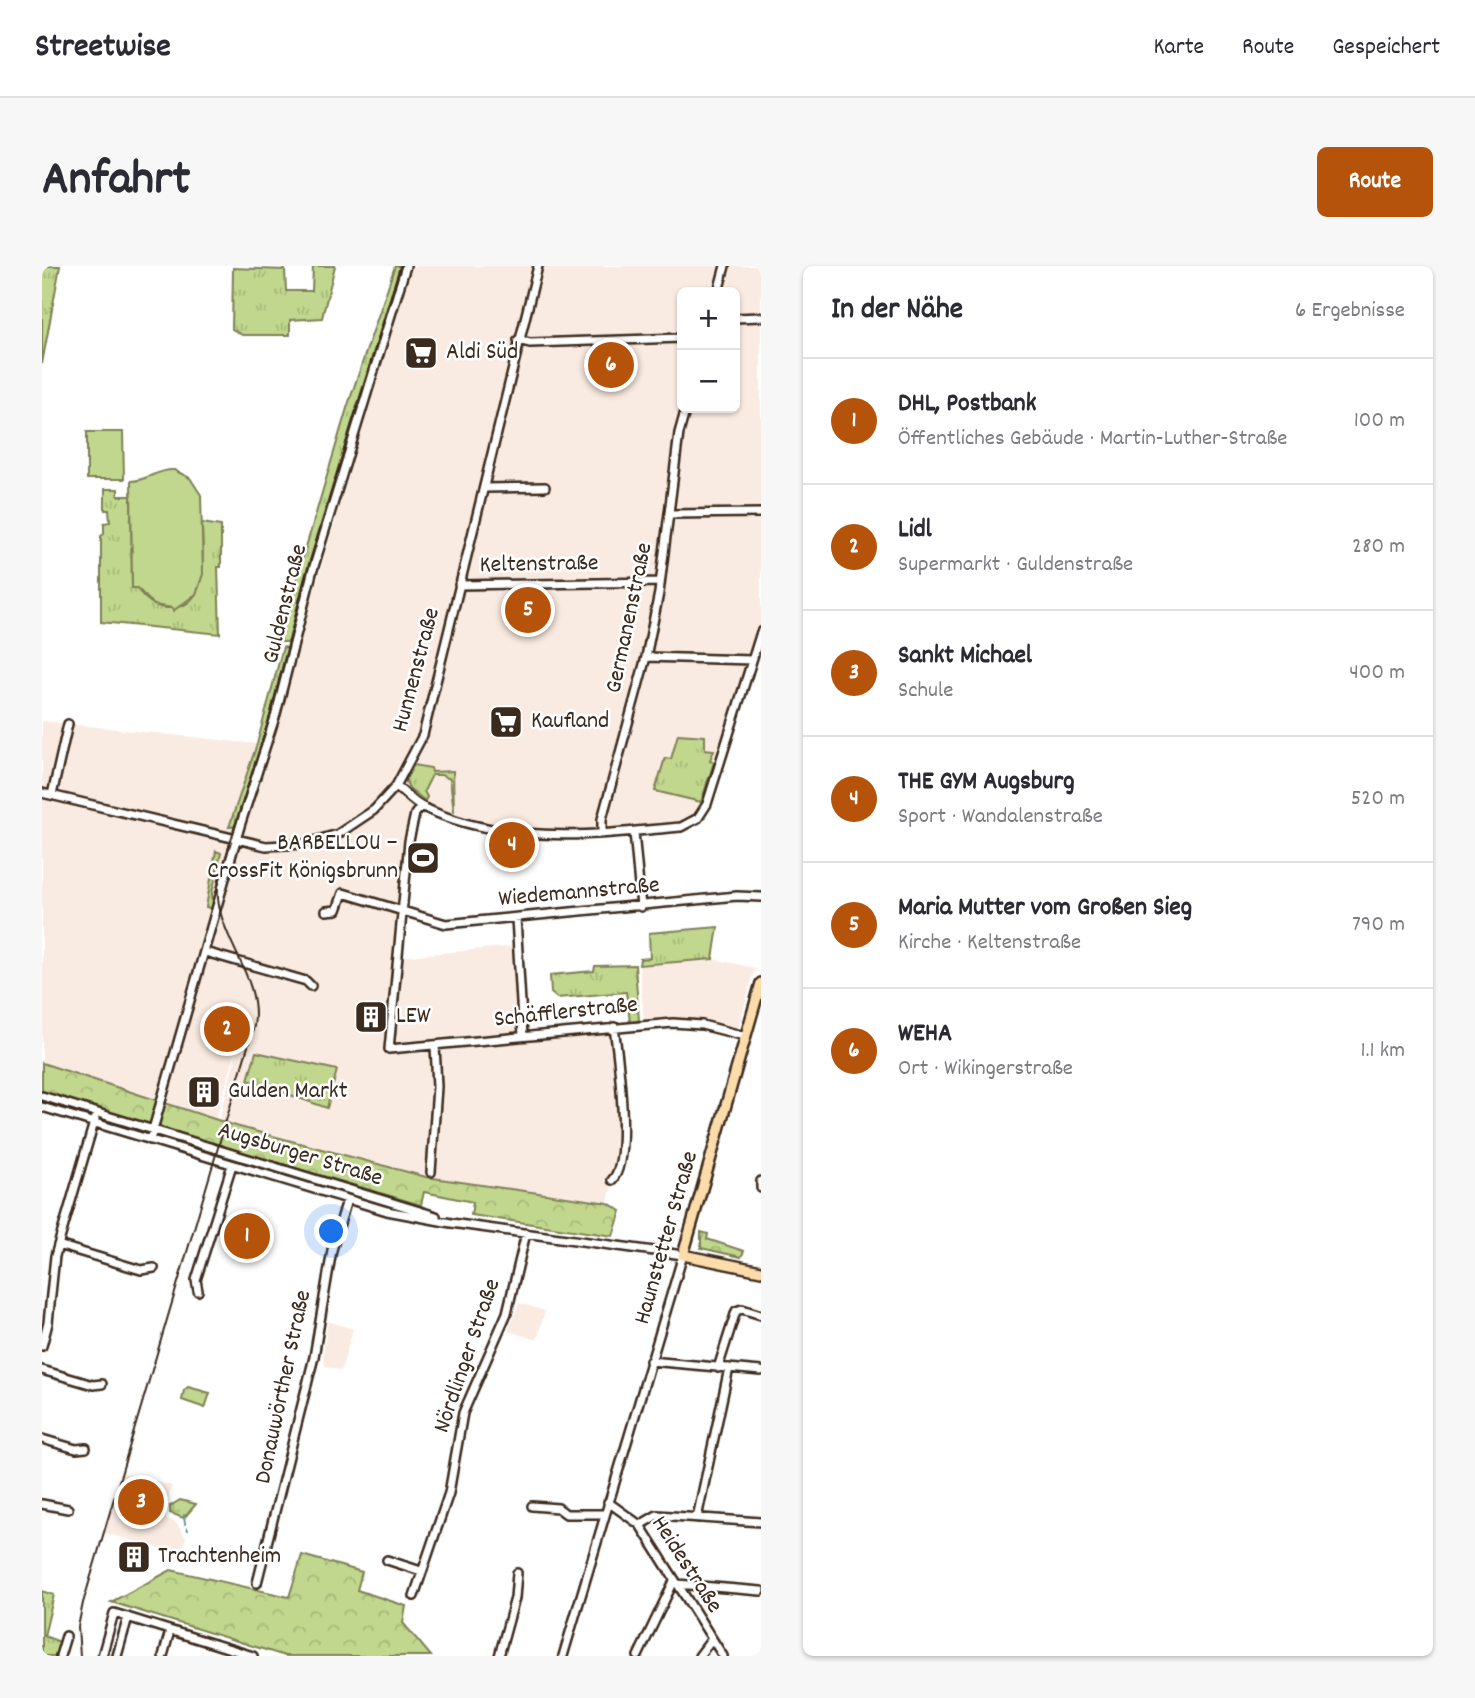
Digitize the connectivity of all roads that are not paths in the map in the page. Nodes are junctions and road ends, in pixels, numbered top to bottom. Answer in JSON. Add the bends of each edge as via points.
{"nodes":[{"id":1,"x":406,"y":266,"type":"edge"},
{"id":2,"x":538,"y":266,"type":"edge"},
{"id":3,"x":725,"y":266,"type":"edge"},
{"id":4,"x":719,"y":287,"type":"edge"},
{"id":5,"x":761,"y":317,"type":"edge"},
{"id":6,"x":740,"y":318,"type":"edge"},
{"id":7,"x":677,"y":338,"type":"edge"},
{"id":8,"x":518,"y":340,"type":"junction"},
{"id":9,"x":685,"y":413,"type":"edge"},
{"id":10,"x":545,"y":487,"type":"dead end"},
{"id":11,"x":484,"y":488,"type":"junction"},
{"id":12,"x":761,"y":513,"type":"edge"},
{"id":13,"x":670,"y":514,"type":"junction"},
{"id":14,"x":660,"y":582,"type":"junction"},
{"id":15,"x":459,"y":585,"type":"junction"},
{"id":16,"x":761,"y":632,"type":"edge"},
{"id":17,"x":646,"y":657,"type":"junction"},
{"id":18,"x":752,"y":660,"type":"junction"},
{"id":19,"x":68,"y":724,"type":"dead end"},
{"id":20,"x":396,"y":786,"type":"junction"},
{"id":21,"x":42,"y":793,"type":"edge"},
{"id":22,"x":52,"y":795,"type":"junction"},
{"id":23,"x":421,"y":806,"type":"junction"},
{"id":24,"x":634,"y":832,"type":"junction"},
{"id":25,"x":602,"y":834,"type":"junction"},
{"id":26,"x":236,"y":839,"type":"junction"},
{"id":27,"x":761,"y":897,"type":"edge"},
{"id":28,"x":641,"y":907,"type":"junction"},
{"id":29,"x":401,"y":910,"type":"junction"},
{"id":30,"x":326,"y":911,"type":"dead end"},
{"id":31,"x":516,"y":918,"type":"junction"},
{"id":32,"x":205,"y":952,"type":"junction"},
{"id":33,"x":761,"y":983,"type":"edge"},
{"id":34,"x":310,"y":986,"type":"dead end"},
{"id":35,"x":756,"y":1017,"type":"edge"},
{"id":36,"x":614,"y":1027,"type":"junction"},
{"id":37,"x":523,"y":1036,"type":"junction"},
{"id":38,"x":746,"y":1036,"type":"junction"},
{"id":39,"x":435,"y":1045,"type":"junction"},
{"id":40,"x":42,"y":1096,"type":"edge"},
{"id":41,"x":42,"y":1107,"type":"edge"},
{"id":42,"x":97,"y":1113,"type":"junction"},
{"id":43,"x":94,"y":1123,"type":"junction"},
{"id":44,"x":154,"y":1130,"type":"junction"},
{"id":45,"x":150,"y":1140,"type":"junction"},
{"id":46,"x":232,"y":1165,"type":"junction"},
{"id":47,"x":431,"y":1172,"type":"dead end"},
{"id":48,"x":611,"y":1180,"type":"dead end"},
{"id":49,"x":761,"y":1181,"type":"edge"},
{"id":50,"x":761,"y":1188,"type":"edge"},
{"id":51,"x":348,"y":1200,"type":"junction"},
{"id":52,"x":467,"y":1225,"type":"junction"},
{"id":53,"x":526,"y":1233,"type":"junction"},
{"id":54,"x":58,"y":1245,"type":"junction"},
{"id":55,"x":683,"y":1255,"type":"junction"},
{"id":56,"x":154,"y":1268,"type":"dead end"},
{"id":57,"x":761,"y":1271,"type":"edge"},
{"id":58,"x":198,"y":1291,"type":"dead end"},
{"id":59,"x":761,"y":1315,"type":"edge"},
{"id":60,"x":42,"y":1346,"type":"edge"},
{"id":61,"x":650,"y":1361,"type":"junction"},
{"id":62,"x":719,"y":1368,"type":"junction"},
{"id":63,"x":729,"y":1368,"type":"junction"},
{"id":64,"x":42,"y":1370,"type":"edge"},
{"id":65,"x":761,"y":1371,"type":"edge"},
{"id":66,"x":103,"y":1384,"type":"dead end"},
{"id":67,"x":42,"y":1439,"type":"edge"},
{"id":68,"x":86,"y":1448,"type":"dead end"},
{"id":69,"x":608,"y":1502,"type":"junction"},
{"id":70,"x":42,"y":1504,"type":"edge"},
{"id":71,"x":532,"y":1506,"type":"dead end"},
{"id":72,"x":68,"y":1509,"type":"dead end"},
{"id":73,"x":605,"y":1514,"type":"junction"},
{"id":74,"x":697,"y":1518,"type":"junction"},
{"id":75,"x":761,"y":1522,"type":"edge"},
{"id":76,"x":640,"y":1525,"type":"junction"},
{"id":77,"x":387,"y":1560,"type":"dead end"},
{"id":78,"x":421,"y":1570,"type":"junction"},
{"id":79,"x":517,"y":1573,"type":"dead end"},
{"id":80,"x":257,"y":1583,"type":"dead end"},
{"id":81,"x":675,"y":1583,"type":"junction"},
{"id":82,"x":761,"y":1591,"type":"edge"},
{"id":83,"x":414,"y":1596,"type":"dead end"},
{"id":84,"x":128,"y":1617,"type":"junction"},
{"id":85,"x":170,"y":1631,"type":"junction"},
{"id":86,"x":66,"y":1636,"type":"dead end"},
{"id":87,"x":711,"y":1640,"type":"junction"},
{"id":88,"x":241,"y":1654,"type":"edge"},
{"id":89,"x":60,"y":1656,"type":"edge"},
{"id":90,"x":102,"y":1656,"type":"edge"},
{"id":91,"x":117,"y":1656,"type":"edge"},
{"id":92,"x":163,"y":1656,"type":"edge"},
{"id":93,"x":253,"y":1656,"type":"edge"},
{"id":94,"x":499,"y":1656,"type":"edge"},
{"id":95,"x":563,"y":1656,"type":"edge"},
{"id":96,"x":638,"y":1656,"type":"edge"},
{"id":97,"x":699,"y":1656,"type":"edge"},
{"id":98,"x":723,"y":1656,"type":"edge"}],
"edges":[{"from":1,"to":26,"type":"street","name":"Guldenstraße"},
{"from":2,"to":8,"type":"street","name":"Hunnenstraße"},
{"from":3,"to":4,"type":"street"},
{"from":5,"to":6,"type":"street"},
{"from":7,"to":8,"type":"street"},
{"from":8,"to":11,"type":"street","name":"Hunnenstraße"},
{"from":9,"to":13,"type":"street","name":"Germanenstraße"},
{"from":10,"to":11,"type":"street"},
{"from":11,"to":15,"type":"street","name":"Hunnenstraße"},
{"from":12,"to":13,"type":"street"},
{"from":13,"to":14,"type":"street","name":"Germanenstraße"},
{"from":14,"to":15,"type":"street","name":"Keltenstraße"},
{"from":14,"to":17,"type":"street","name":"Germanenstraße"},
{"from":15,"to":20,"type":"street","name":"Hunnenstraße","via":[[423,735]]},
{"from":16,"to":18,"type":"street"},
{"from":17,"to":18,"type":"street"},
{"from":17,"to":25,"type":"street","name":"Germanenstraße","via":[[602,819]]},
{"from":18,"to":24,"type":"street","via":[[703,811],[681,827]]},
{"from":19,"to":22,"type":"street"},
{"from":20,"to":23,"type":"street"},
{"from":20,"to":26,"type":"street","name":"Hunnenstraße","via":[[374,810],[325,840],[278,846]]},
{"from":21,"to":22,"type":"street","name":"Hunnenstraße"},
{"from":22,"to":26,"type":"street","name":"Hunnenstraße"},
{"from":23,"to":25,"type":"street","via":[[479,826]]},
{"from":23,"to":29,"type":"street","via":[[413,821]]},
{"from":24,"to":25,"type":"street"},
{"from":24,"to":28,"type":"street"},
{"from":26,"to":32,"type":"street","name":"Guldenstraße"},
{"from":27,"to":28,"type":"street","name":"Wiedemannstraße"},
{"from":28,"to":31,"type":"street","name":"Wiedemannstraße"},
{"from":29,"to":30,"type":"street","name":"Wiedemannstraße","via":[[343,893],[337,910]]},
{"from":29,"to":31,"type":"street","name":"Wiedemannstraße","via":[[446,924]]},
{"from":29,"to":39,"type":"street","name":"Schäfflerstraße","via":[[388,1049]]},
{"from":31,"to":37,"type":"street"},
{"from":32,"to":34,"type":"street","via":[[306,981]]},
{"from":32,"to":44,"type":"street","name":"Guldenstraße"},
{"from":33,"to":35,"type":"main road","name":"Haunstetter Straße"},
{"from":35,"to":38,"type":"main road","name":"Haunstetter Straße"},
{"from":36,"to":37,"type":"street","name":"Schäfflerstraße"},
{"from":36,"to":38,"type":"street","name":"Schäfflerstraße","via":[[692,1024]]},
{"from":36,"to":48,"type":"street","via":[[623,1119],[617,1168]]},
{"from":37,"to":39,"type":"street","name":"Schäfflerstraße"},
{"from":38,"to":55,"type":"main road","name":"Haunstetter Straße"},
{"from":39,"to":47,"type":"street","via":[[438,1087]]},
{"from":40,"to":42,"type":"street","name":"Augsburger Straße"},
{"from":41,"to":43,"type":"street","name":"Augsburger Straße"},
{"from":42,"to":43,"type":"street"},
{"from":42,"to":44,"type":"street","name":"Augsburger Straße"},
{"from":43,"to":45,"type":"street","name":"Augsburger Straße"},
{"from":43,"to":54,"type":"street"},
{"from":44,"to":45,"type":"street","name":"Guldenstraße"},
{"from":44,"to":52,"type":"street","name":"Augsburger Straße"},
{"from":45,"to":46,"type":"street","name":"Augsburger Straße"},
{"from":46,"to":51,"type":"street","name":"Augsburger Straße"},
{"from":46,"to":58,"type":"street","via":[[196,1280]]},
{"from":49,"to":50,"type":"street"},
{"from":51,"to":52,"type":"street","name":"Augsburger Straße"},
{"from":51,"to":80,"type":"street","name":"Donauwörther Straße","via":[[332,1250],[314,1357]]},
{"from":52,"to":53,"type":"street","name":"Augsburger Straße"},
{"from":53,"to":55,"type":"street","name":"Augsburger Straße"},
{"from":53,"to":78,"type":"street","name":"Nördlinger Straße","via":[[507,1313],[463,1413],[449,1493]]},
{"from":54,"to":56,"type":"street","via":[[142,1270]]},
{"from":54,"to":60,"type":"street"},
{"from":55,"to":57,"type":"main road"},
{"from":55,"to":61,"type":"street","name":"Haunstetter Straße"},
{"from":59,"to":62,"type":"street","via":[[736,1311]]},
{"from":61,"to":62,"type":"street"},
{"from":61,"to":69,"type":"street","name":"Haunstetter Straße"},
{"from":62,"to":63,"type":"street"},
{"from":63,"to":65,"type":"street"},
{"from":63,"to":74,"type":"street"},
{"from":64,"to":66,"type":"street"},
{"from":67,"to":68,"type":"street"},
{"from":69,"to":73,"type":"street","name":"Haunstetter Straße"},
{"from":69,"to":76,"type":"street","name":"Heidestraße"},
{"from":70,"to":72,"type":"street"},
{"from":71,"to":73,"type":"street","via":[[558,1508],[566,1514]]},
{"from":73,"to":95,"type":"street","name":"Haunstetter Straße"},
{"from":74,"to":75,"type":"street"},
{"from":74,"to":76,"type":"street","via":[[657,1515]]},
{"from":76,"to":81,"type":"street","name":"Heidestraße"},
{"from":77,"to":78,"type":"street"},
{"from":78,"to":83,"type":"street","name":"Nördlinger Straße"},
{"from":79,"to":94,"type":"street"},
{"from":81,"to":82,"type":"street"},
{"from":81,"to":87,"type":"street","name":"Heidestraße"},
{"from":81,"to":96,"type":"street"},
{"from":84,"to":85,"type":"street"},
{"from":84,"to":90,"type":"street","via":[[114,1613]]},
{"from":84,"to":91,"type":"street"},
{"from":85,"to":88,"type":"street"},
{"from":85,"to":92,"type":"street"},
{"from":86,"to":89,"type":"street"},
{"from":87,"to":97,"type":"street"},
{"from":87,"to":98,"type":"street","name":"Heidestraße"},
{"from":88,"to":93,"type":"street"}]}
